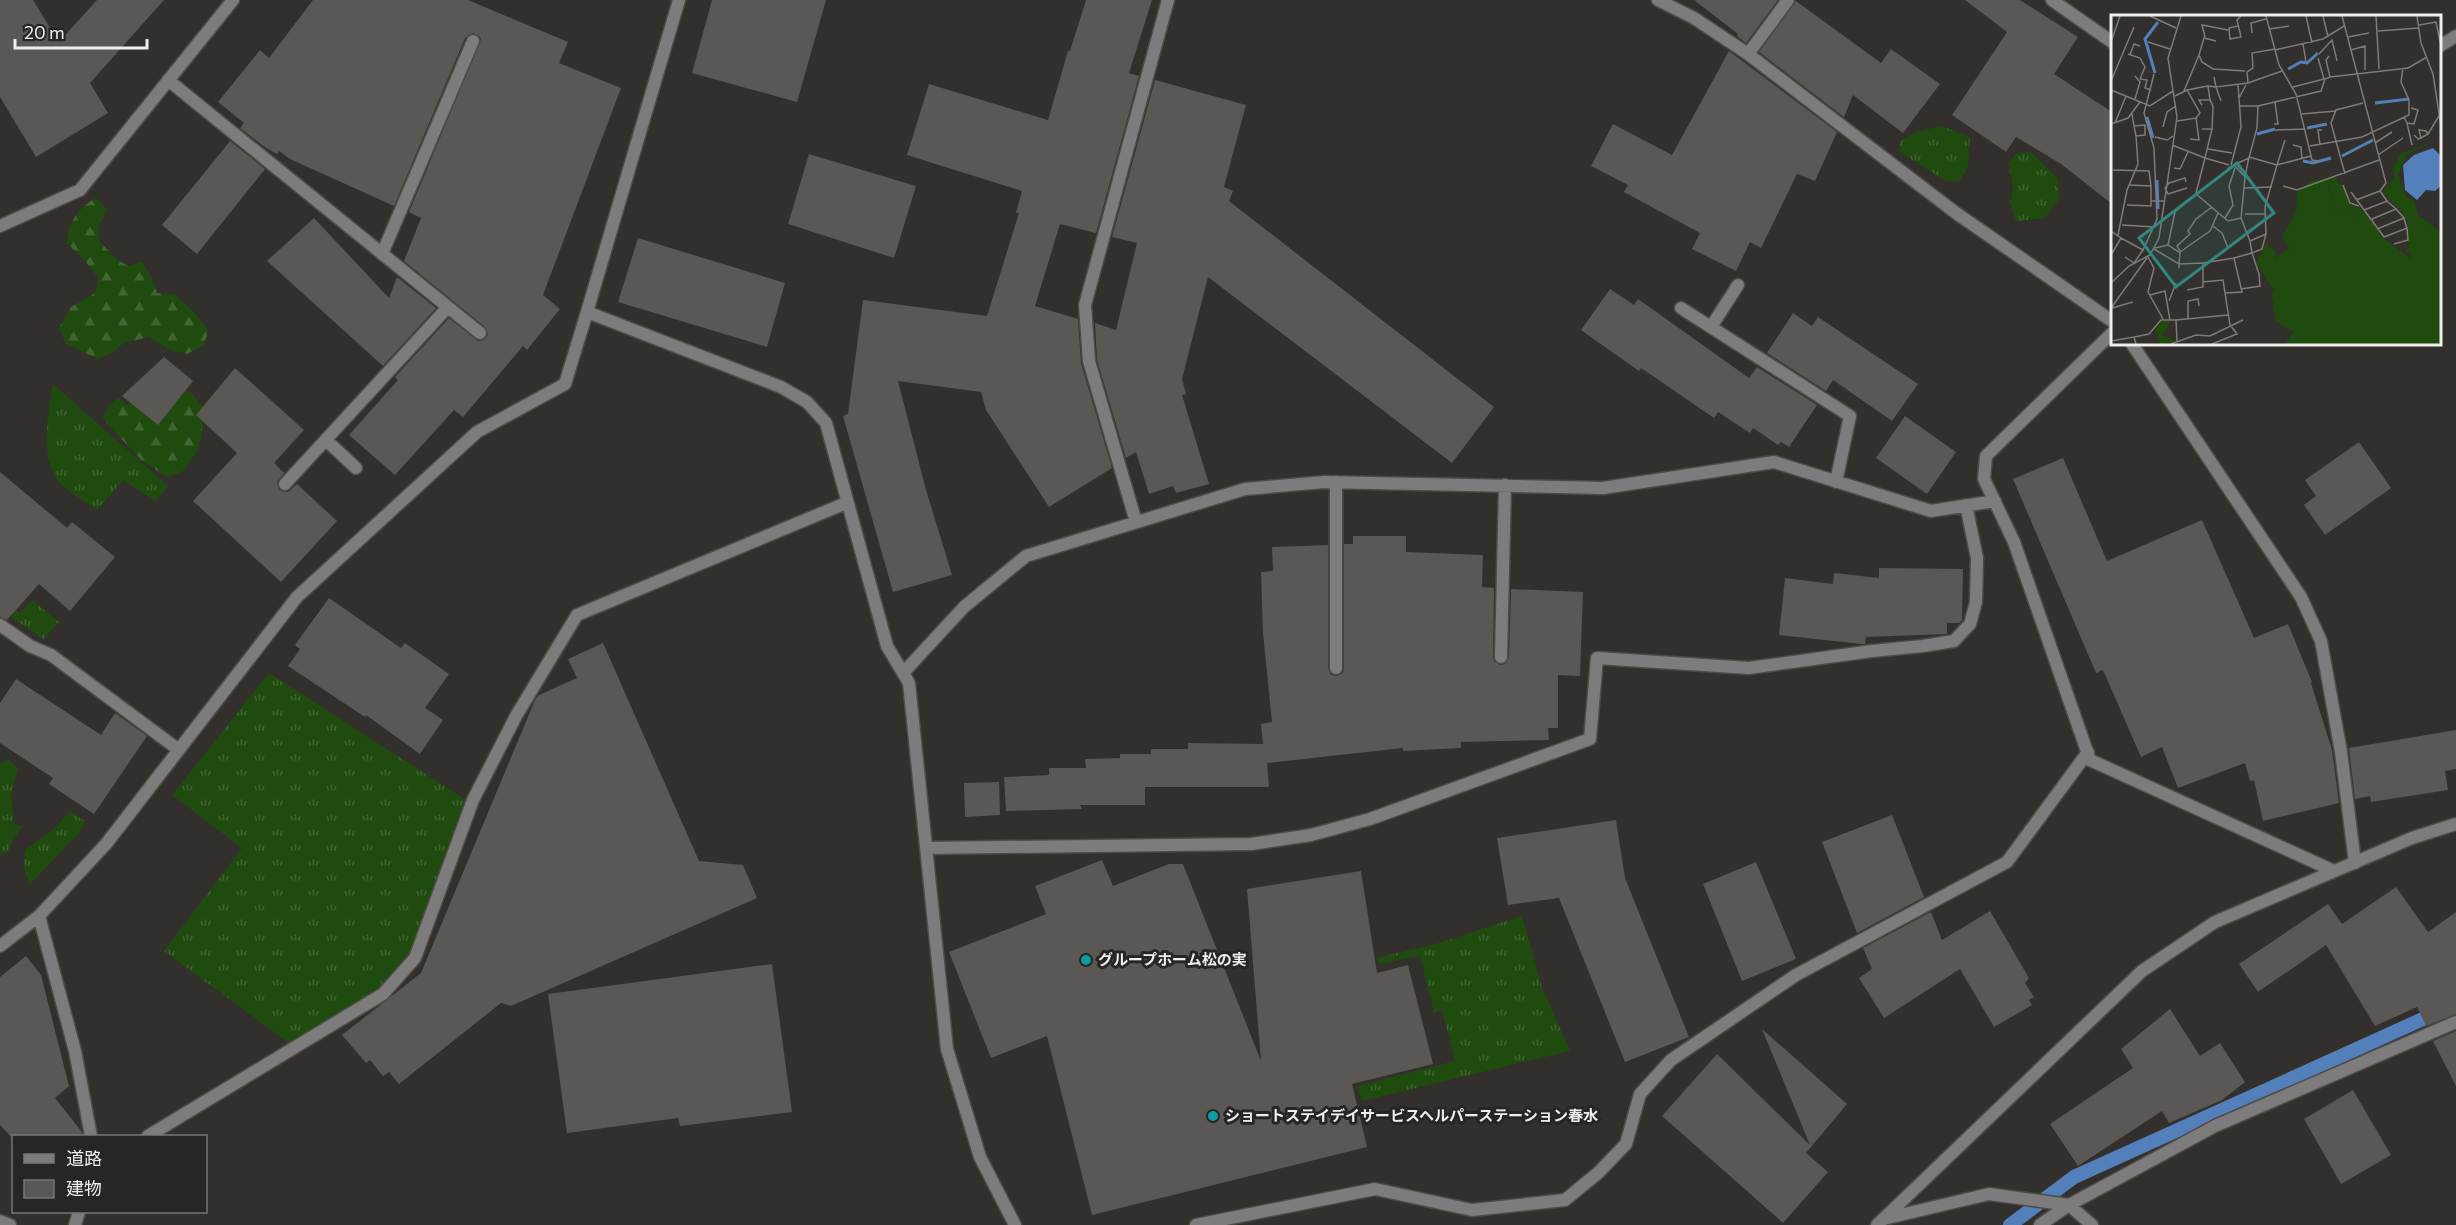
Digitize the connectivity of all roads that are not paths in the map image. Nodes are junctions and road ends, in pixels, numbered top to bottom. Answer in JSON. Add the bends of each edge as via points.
{"nodes":[{"id":1,"x":233,"y":0,"type":"edge"},
{"id":2,"x":679,"y":0,"type":"edge"},
{"id":3,"x":1168,"y":0,"type":"edge"},
{"id":4,"x":1658,"y":0,"type":"edge"},
{"id":5,"x":1788,"y":0,"type":"edge"},
{"id":6,"x":2052,"y":0,"type":"edge"},
{"id":7,"x":2456,"y":36,"type":"edge"},
{"id":8,"x":473,"y":40,"type":"dead end"},
{"id":9,"x":2111,"y":41,"type":"edge"},
{"id":10,"x":2441,"y":45,"type":"edge"},
{"id":11,"x":1748,"y":54,"type":"junction"},
{"id":12,"x":168,"y":80,"type":"junction"},
{"id":13,"x":0,"y":226,"type":"edge"},
{"id":14,"x":382,"y":254,"type":"junction"},
{"id":15,"x":1738,"y":285,"type":"dead end"},
{"id":16,"x":448,"y":308,"type":"junction"},
{"id":17,"x":1681,"y":308,"type":"dead end"},
{"id":18,"x":587,"y":312,"type":"junction"},
{"id":19,"x":2111,"y":320,"type":"edge"},
{"id":20,"x":1711,"y":327,"type":"junction"},
{"id":21,"x":480,"y":333,"type":"dead end"},
{"id":22,"x":2111,"y":334,"type":"edge"},
{"id":23,"x":2133,"y":345,"type":"edge"},
{"id":24,"x":326,"y":440,"type":"junction"},
{"id":25,"x":356,"y":468,"type":"dead end"},
{"id":26,"x":1336,"y":482,"type":"junction"},
{"id":27,"x":1836,"y":482,"type":"junction"},
{"id":28,"x":285,"y":484,"type":"dead end"},
{"id":29,"x":1505,"y":485,"type":"junction"},
{"id":30,"x":1995,"y":501,"type":"junction"},
{"id":31,"x":846,"y":503,"type":"junction"},
{"id":32,"x":1966,"y":506,"type":"junction"},
{"id":33,"x":1136,"y":522,"type":"junction"},
{"id":34,"x":0,"y":625,"type":"edge"},
{"id":35,"x":1501,"y":657,"type":"dead end"},
{"id":36,"x":1336,"y":668,"type":"dead end"},
{"id":37,"x":903,"y":673,"type":"junction"},
{"id":38,"x":178,"y":750,"type":"junction"},
{"id":39,"x":2088,"y":752,"type":"junction"},
{"id":40,"x":2456,"y":824,"type":"edge"},
{"id":41,"x":926,"y":848,"type":"junction"},
{"id":42,"x":2355,"y":862,"type":"junction"},
{"id":43,"x":2334,"y":871,"type":"junction"},
{"id":44,"x":39,"y":916,"type":"junction"},
{"id":45,"x":0,"y":946,"type":"edge"},
{"id":46,"x":2456,"y":1022,"type":"edge"},
{"id":47,"x":91,"y":1135,"type":"edge"},
{"id":48,"x":151,"y":1135,"type":"edge"},
{"id":49,"x":2069,"y":1205,"type":"junction"},
{"id":50,"x":0,"y":1221,"type":"edge"},
{"id":51,"x":1880,"y":1222,"type":"edge"},
{"id":52,"x":10,"y":1225,"type":"edge"},
{"id":53,"x":1015,"y":1225,"type":"edge"},
{"id":54,"x":1196,"y":1225,"type":"edge"},
{"id":55,"x":2040,"y":1225,"type":"edge"},
{"id":56,"x":2092,"y":1225,"type":"edge"}],
"edges":[{"from":1,"to":12,"type":"street"},
{"from":2,"to":18,"type":"street"},
{"from":3,"to":33,"type":"street","via":[[1085,305],[1089,361]]},
{"from":4,"to":11,"type":"street","via":[[1694,18]]},
{"from":5,"to":11,"type":"street"},
{"from":6,"to":9,"type":"street"},
{"from":7,"to":10,"type":"street"},
{"from":8,"to":14,"type":"street"},
{"from":11,"to":19,"type":"street","via":[[1956,213]]},
{"from":12,"to":13,"type":"street","via":[[80,190]]},
{"from":12,"to":14,"type":"street"},
{"from":14,"to":16,"type":"street"},
{"from":15,"to":20,"type":"street"},
{"from":16,"to":21,"type":"street"},
{"from":16,"to":24,"type":"street"},
{"from":17,"to":20,"type":"street"},
{"from":18,"to":31,"type":"street","via":[[781,387],[807,402],[826,423]]},
{"from":18,"to":38,"type":"street","via":[[565,384],[477,432],[297,597]]},
{"from":20,"to":27,"type":"street","via":[[1850,416]]},
{"from":22,"to":30,"type":"street","via":[[1986,456],[1984,479]]},
{"from":23,"to":42,"type":"street","via":[[2301,597],[2321,642]]},
{"from":24,"to":25,"type":"street"},
{"from":24,"to":28,"type":"street"},
{"from":26,"to":29,"type":"street"},
{"from":26,"to":33,"type":"street","via":[[1245,489]]},
{"from":26,"to":36,"type":"street"},
{"from":27,"to":29,"type":"street","via":[[1774,462],[1603,488]]},
{"from":27,"to":32,"type":"street","via":[[1931,511]]},
{"from":29,"to":35,"type":"street"},
{"from":30,"to":32,"type":"street"},
{"from":30,"to":39,"type":"street","via":[[2014,542]]},
{"from":31,"to":37,"type":"street","via":[[886,646]]},
{"from":31,"to":48,"type":"street","via":[[577,615],[516,716],[473,800],[415,958],[402,974],[383,993]]},
{"from":32,"to":41,"type":"street","via":[[1977,558],[1976,602],[1970,624],[1954,641],[1749,668],[1597,658],[1590,739],[1370,819],[1311,835],[1251,844]]},
{"from":33,"to":37,"type":"street","via":[[1026,556],[964,607]]},
{"from":34,"to":38,"type":"street","via":[[51,655]]},
{"from":37,"to":41,"type":"street","via":[[909,683]]},
{"from":38,"to":44,"type":"street","via":[[106,844]]},
{"from":39,"to":43,"type":"street","via":[[2090,759]]},
{"from":39,"to":54,"type":"street","via":[[2007,862],[1796,975],[1671,1060],[1640,1094],[1626,1144],[1565,1200],[1472,1210],[1375,1189]]},
{"from":40,"to":42,"type":"street"},
{"from":41,"to":53,"type":"street","via":[[947,1049],[980,1157]]},
{"from":42,"to":43,"type":"street"},
{"from":43,"to":51,"type":"street","via":[[2215,922],[2142,971]]},
{"from":44,"to":45,"type":"street"},
{"from":44,"to":47,"type":"street","via":[[75,1051]]},
{"from":46,"to":49,"type":"street","via":[[2215,1126]]},
{"from":49,"to":51,"type":"street","via":[[1989,1194]]},
{"from":49,"to":55,"type":"street"},
{"from":49,"to":56,"type":"street"},
{"from":50,"to":52,"type":"street"}]}
